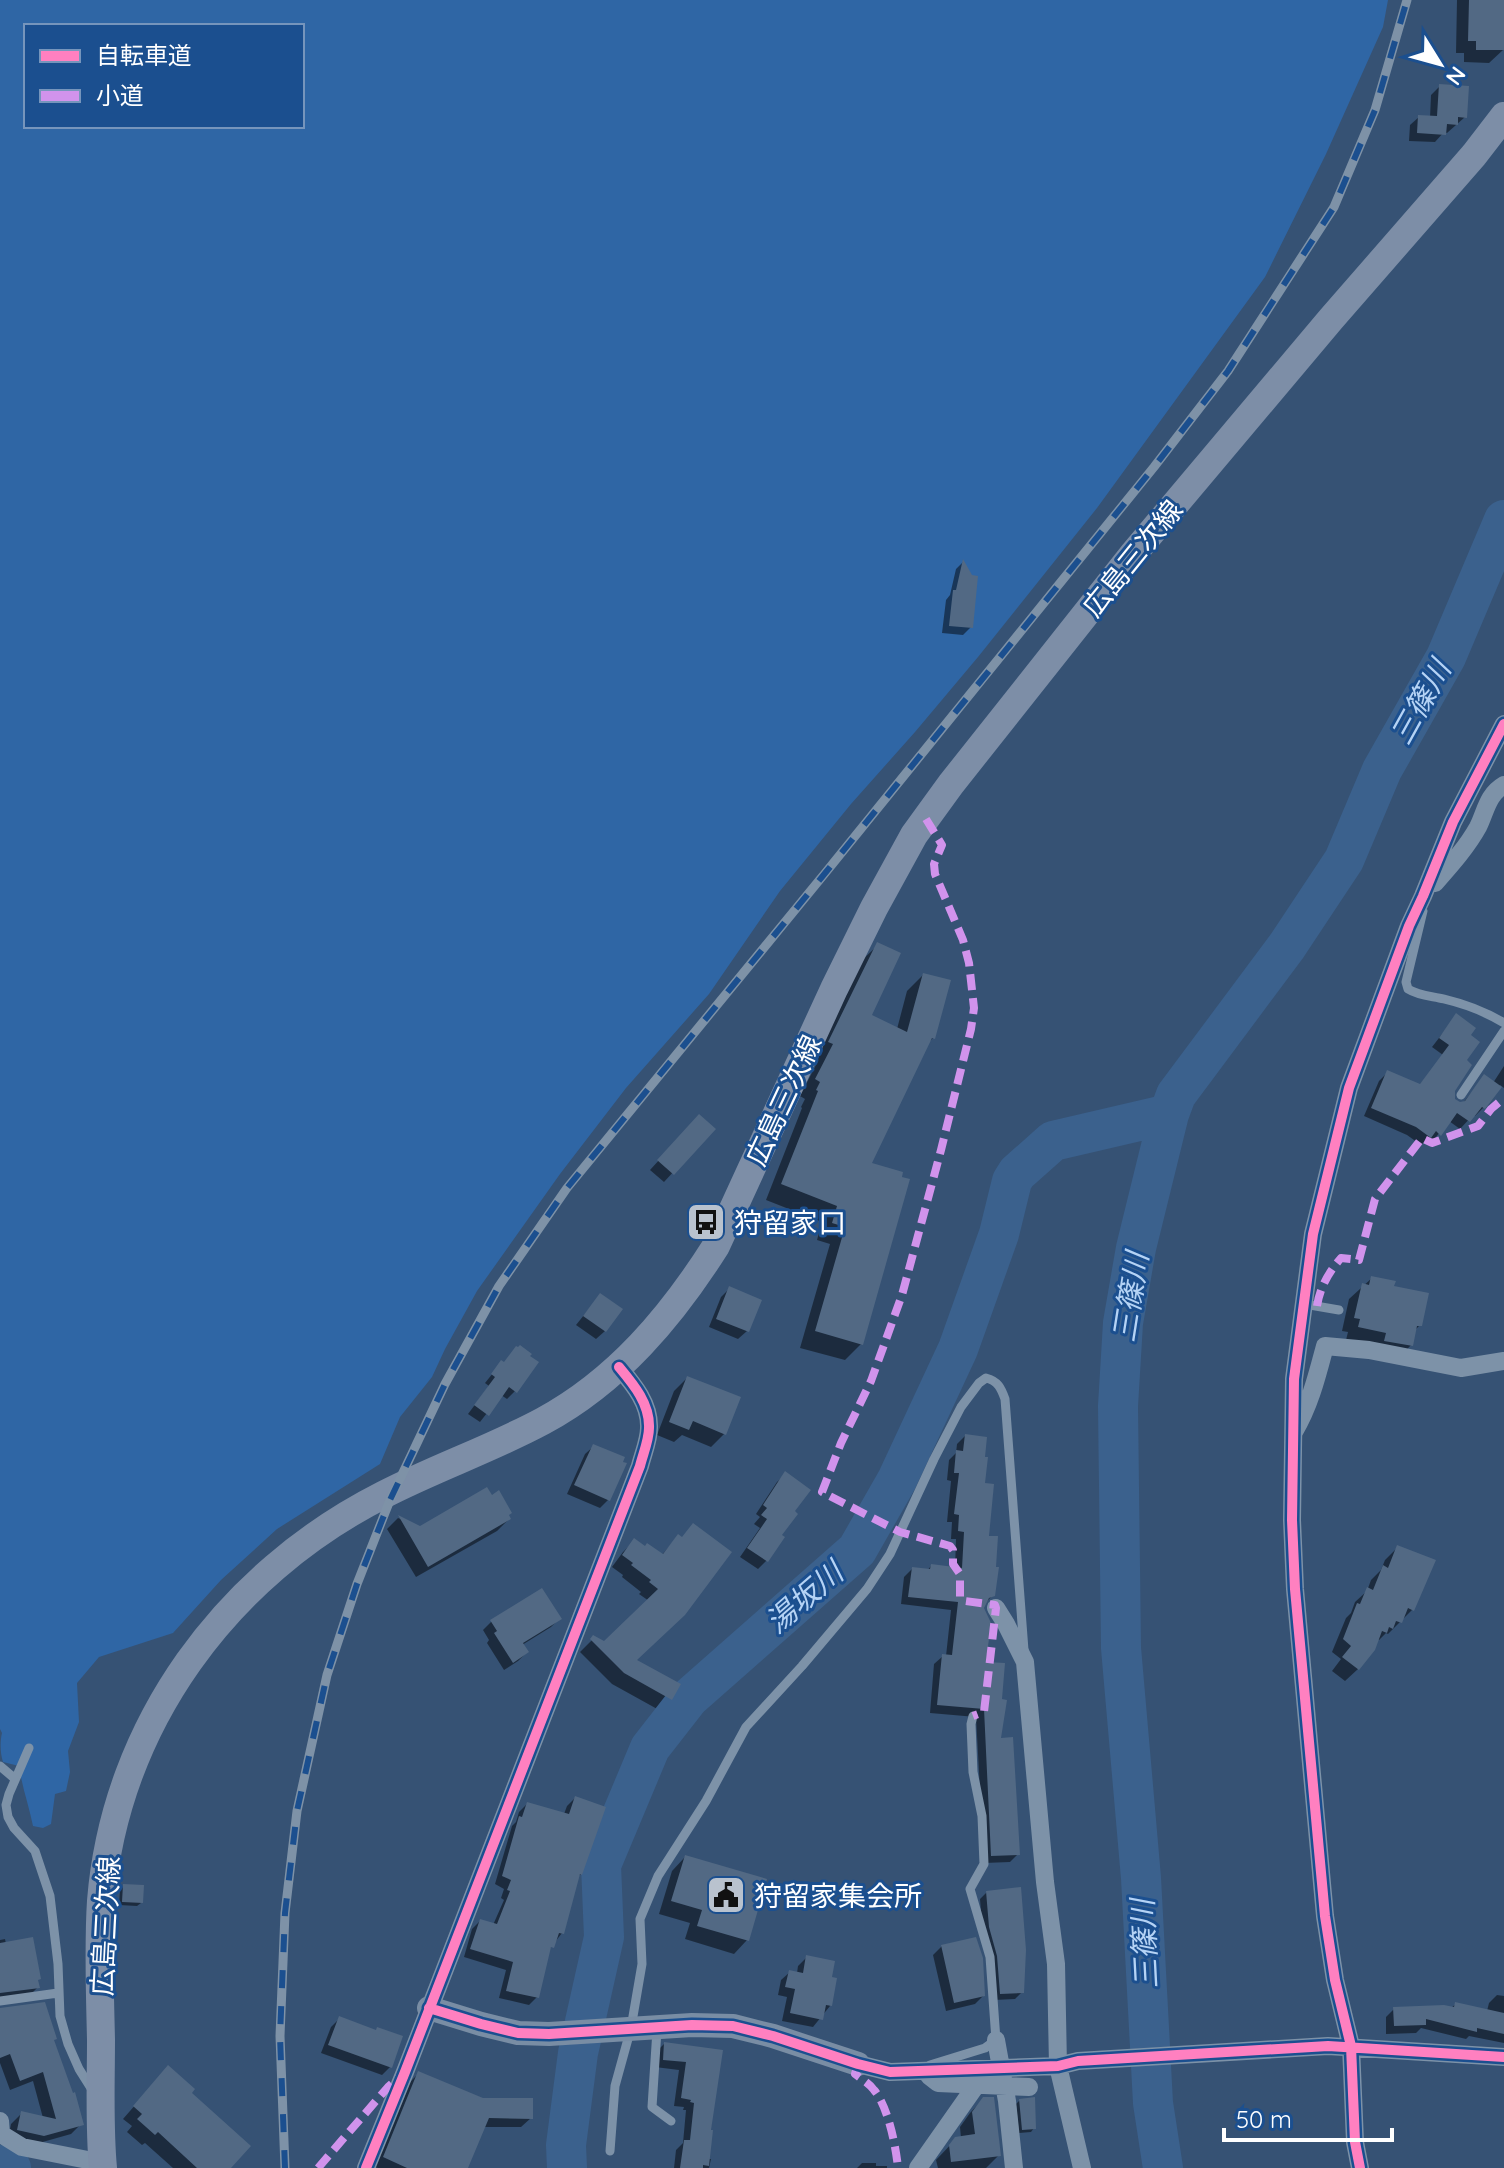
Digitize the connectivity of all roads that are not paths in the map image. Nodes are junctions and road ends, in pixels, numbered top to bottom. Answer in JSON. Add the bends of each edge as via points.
{"nodes":[{"id":1,"x":1504,"y":116,"type":"edge"},
{"id":2,"x":1504,"y":724,"type":"edge"},
{"id":3,"x":1504,"y":785,"type":"edge"},
{"id":4,"x":1423,"y":896,"type":"junction"},
{"id":5,"x":1504,"y":1023,"type":"edge"},
{"id":6,"x":1504,"y":1031,"type":"edge"},
{"id":7,"x":1461,"y":1095,"type":"dead end"},
{"id":8,"x":1304,"y":1304,"type":"junction"},
{"id":9,"x":1339,"y":1310,"type":"dead end"},
{"id":10,"x":1504,"y":1361,"type":"edge"},
{"id":11,"x":619,"y":1367,"type":"junction"},
{"id":12,"x":1292,"y":1434,"type":"junction"},
{"id":13,"x":996,"y":1608,"type":"dead end"},
{"id":14,"x":1025,"y":1662,"type":"junction"},
{"id":15,"x":973,"y":1716,"type":"dead end"},
{"id":16,"x":29,"y":1748,"type":"dead end"},
{"id":17,"x":0,"y":1766,"type":"edge"},
{"id":18,"x":14,"y":1778,"type":"junction"},
{"id":19,"x":58,"y":1993,"type":"junction"},
{"id":20,"x":0,"y":2001,"type":"edge"},
{"id":21,"x":429,"y":2008,"type":"junction"},
{"id":22,"x":658,"y":2026,"type":"junction"},
{"id":23,"x":626,"y":2028,"type":"junction"},
{"id":24,"x":996,"y":2040,"type":"junction"},
{"id":25,"x":1351,"y":2046,"type":"junction"},
{"id":26,"x":1504,"y":2057,"type":"edge"},
{"id":27,"x":858,"y":2064,"type":"joint"},
{"id":28,"x":1058,"y":2066,"type":"junction"},
{"id":29,"x":924,"y":2072,"type":"junction"},
{"id":30,"x":1003,"y":2076,"type":"junction"},
{"id":31,"x":977,"y":2084,"type":"junction"},
{"id":32,"x":1029,"y":2087,"type":"dead end"},
{"id":33,"x":102,"y":2105,"type":"junction"},
{"id":34,"x":0,"y":2121,"type":"edge"},
{"id":35,"x":671,"y":2121,"type":"dead end"},
{"id":36,"x":610,"y":2151,"type":"dead end"},
{"id":37,"x":103,"y":2165,"type":"edge"},
{"id":38,"x":366,"y":2168,"type":"edge"},
{"id":39,"x":918,"y":2168,"type":"edge"},
{"id":40,"x":1014,"y":2168,"type":"edge"},
{"id":41,"x":1082,"y":2168,"type":"edge"},
{"id":42,"x":1360,"y":2168,"type":"edge"}],
"edges":[{"from":1,"to":11,"type":"main road","name":"広島三次線","via":[[1143,542],[926,819],[867,922],[716,1246],[669,1314]]},
{"from":2,"to":4,"type":"street","via":[[1453,822]]},
{"from":3,"to":4,"type":"street"},
{"from":4,"to":5,"type":"lane","via":[[1408,989]]},
{"from":4,"to":8,"type":"street","via":[[1349,1088],[1313,1234]]},
{"from":6,"to":7,"type":"lane"},
{"from":8,"to":9,"type":"lane"},
{"from":8,"to":12,"type":"street"},
{"from":10,"to":12,"type":"street","via":[[1461,1368],[1326,1337],[1314,1387]]},
{"from":11,"to":21,"type":"street","via":[[638,1390],[647,1418],[640,1466]]},
{"from":11,"to":33,"type":"main road","name":"広島三次線","via":[[544,1421],[384,1494],[328,1526],[257,1581],[190,1659],[139,1749],[109,1848],[99,1951]]},
{"from":12,"to":25,"type":"street","via":[[1295,1589],[1312,1785],[1325,1916]]},
{"from":13,"to":14,"type":"street"},
{"from":14,"to":23,"type":"lane","via":[[1005,1399],[994,1380],[986,1378],[961,1407],[875,1578],[746,1727],[658,1876],[640,1919],[642,1964]]},
{"from":14,"to":28,"type":"street","via":[[1056,1964]]},
{"from":15,"to":24,"type":"lane","via":[[973,1772],[984,1864],[970,1889],[990,1957]]},
{"from":16,"to":18,"type":"lane"},
{"from":17,"to":18,"type":"lane"},
{"from":18,"to":19,"type":"lane","via":[[8,1817],[35,1851],[50,1896]]},
{"from":19,"to":20,"type":"lane"},
{"from":19,"to":33,"type":"lane","via":[[68,2044]]},
{"from":21,"to":23,"type":"street","via":[[518,2033]]},
{"from":21,"to":38,"type":"street"},
{"from":22,"to":23,"type":"street"},
{"from":22,"to":27,"type":"street","via":[[733,2026]]},
{"from":22,"to":35,"type":"lane","via":[[652,2107]]},
{"from":23,"to":36,"type":"lane"},
{"from":24,"to":29,"type":"lane","via":[[930,2063]]},
{"from":24,"to":30,"type":"street"},
{"from":25,"to":26,"type":"street"},
{"from":25,"to":28,"type":"street"},
{"from":25,"to":42,"type":"street"},
{"from":27,"to":29,"type":"street","via":[[890,2072]]},
{"from":28,"to":30,"type":"street"},
{"from":28,"to":41,"type":"street"},
{"from":29,"to":30,"type":"street"},
{"from":29,"to":31,"type":"street","via":[[938,2083]]},
{"from":30,"to":31,"type":"street"},
{"from":30,"to":32,"type":"street"},
{"from":30,"to":40,"type":"street"},
{"from":31,"to":39,"type":"street"},
{"from":33,"to":37,"type":"main road","name":"広島三次線"},
{"from":34,"to":37,"type":"street","via":[[1,2134],[22,2147]]}]}
